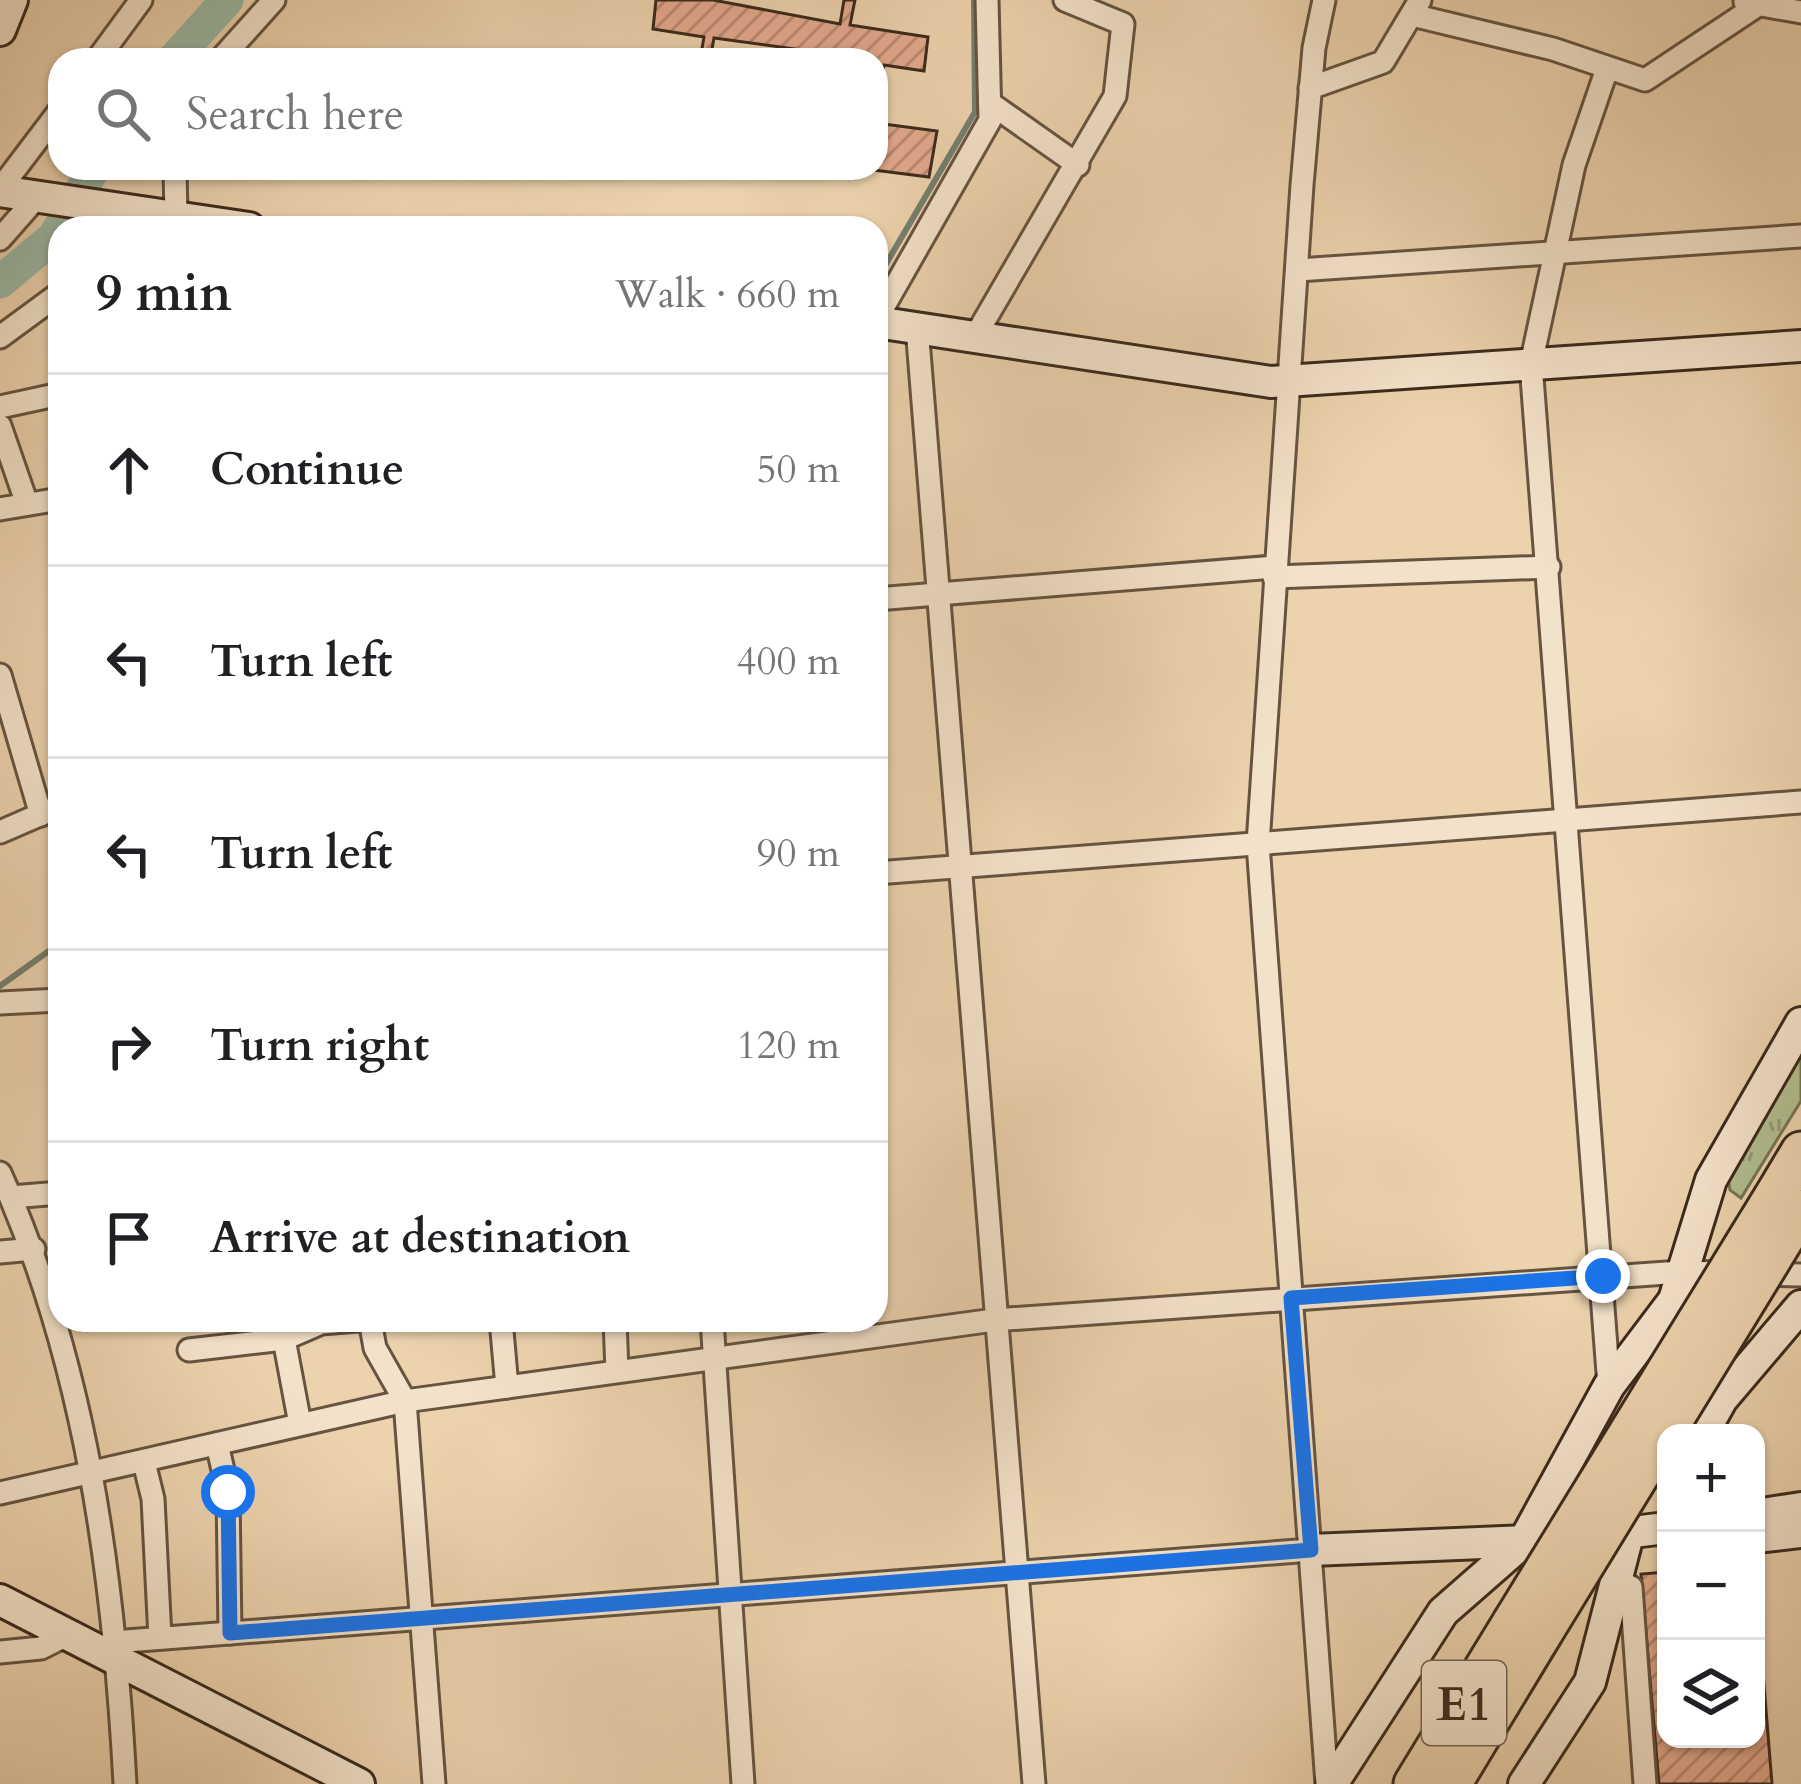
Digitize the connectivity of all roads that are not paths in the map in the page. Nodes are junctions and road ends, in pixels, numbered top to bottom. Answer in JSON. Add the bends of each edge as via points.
{"nodes":[{"id":1,"x":12,"y":0,"type":"edge"},
{"id":2,"x":141,"y":0,"type":"edge"},
{"id":3,"x":274,"y":0,"type":"edge"},
{"id":4,"x":986,"y":0,"type":"edge"},
{"id":5,"x":1065,"y":0,"type":"edge"},
{"id":6,"x":1324,"y":0,"type":"edge"},
{"id":7,"x":1749,"y":2,"type":"edge"},
{"id":8,"x":1416,"y":7,"type":"edge"},
{"id":9,"x":1801,"y":11,"type":"edge"},
{"id":10,"x":0,"y":30,"type":"edge"},
{"id":11,"x":106,"y":48,"type":"edge"},
{"id":12,"x":231,"y":48,"type":"edge"},
{"id":13,"x":1607,"y":69,"type":"junction"},
{"id":14,"x":1310,"y":88,"type":"junction"},
{"id":15,"x":990,"y":103,"type":"junction"},
{"id":16,"x":48,"y":126,"type":"edge"},
{"id":17,"x":1078,"y":165,"type":"junction"},
{"id":18,"x":175,"y":180,"type":"edge"},
{"id":19,"x":0,"y":190,"type":"edge"},
{"id":20,"x":37,"y":197,"type":"junction"},
{"id":21,"x":112,"y":216,"type":"edge"},
{"id":22,"x":176,"y":216,"type":"edge"},
{"id":23,"x":1801,"y":236,"type":"edge"},
{"id":24,"x":0,"y":239,"type":"edge"},
{"id":25,"x":1552,"y":256,"type":"junction"},
{"id":26,"x":1298,"y":271,"type":"junction"},
{"id":27,"x":888,"y":300,"type":"edge"},
{"id":28,"x":48,"y":302,"type":"edge"},
{"id":29,"x":888,"y":323,"type":"edge"},
{"id":30,"x":917,"y":327,"type":"junction"},
{"id":31,"x":976,"y":335,"type":"junction"},
{"id":32,"x":0,"y":337,"type":"edge"},
{"id":33,"x":1801,"y":346,"type":"edge"},
{"id":34,"x":1531,"y":364,"type":"junction"},
{"id":35,"x":1292,"y":381,"type":"junction"},
{"id":36,"x":48,"y":396,"type":"edge"},
{"id":37,"x":0,"y":406,"type":"edge"},
{"id":38,"x":0,"y":426,"type":"edge"},
{"id":39,"x":48,"y":501,"type":"edge"},
{"id":40,"x":27,"y":504,"type":"junction"},
{"id":41,"x":0,"y":509,"type":"edge"},
{"id":42,"x":1549,"y":567,"type":"junction"},
{"id":43,"x":1274,"y":572,"type":"junction"},
{"id":44,"x":939,"y":593,"type":"junction"},
{"id":45,"x":888,"y":598,"type":"edge"},
{"id":46,"x":0,"y":675,"type":"edge"},
{"id":47,"x":48,"y":802,"type":"edge"},
{"id":48,"x":1801,"y":802,"type":"edge"},
{"id":49,"x":48,"y":811,"type":"edge"},
{"id":50,"x":1565,"y":819,"type":"junction"},
{"id":51,"x":0,"y":832,"type":"edge"},
{"id":52,"x":1258,"y":844,"type":"junction"},
{"id":53,"x":959,"y":867,"type":"junction"},
{"id":54,"x":888,"y":873,"type":"edge"},
{"id":55,"x":48,"y":1001,"type":"edge"},
{"id":56,"x":0,"y":1003,"type":"edge"},
{"id":57,"x":1801,"y":1023,"type":"edge"},
{"id":58,"x":1801,"y":1152,"type":"edge"},
{"id":59,"x":0,"y":1173,"type":"edge"},
{"id":60,"x":48,"y":1194,"type":"edge"},
{"id":61,"x":11,"y":1197,"type":"junction"},
{"id":62,"x":1787,"y":1204,"type":"edge"},
{"id":63,"x":34,"y":1249,"type":"junction"},
{"id":64,"x":0,"y":1252,"type":"edge"},
{"id":65,"x":1681,"y":1271,"type":"junction"},
{"id":66,"x":1801,"y":1275,"type":"edge"},
{"id":67,"x":1603,"y":1276,"type":"junction"},
{"id":68,"x":48,"y":1294,"type":"edge"},
{"id":69,"x":1291,"y":1298,"type":"junction"},
{"id":70,"x":1801,"y":1306,"type":"edge"},
{"id":71,"x":994,"y":1320,"type":"junction"},
{"id":72,"x":59,"y":1332,"type":"edge"},
{"id":73,"x":301,"y":1332,"type":"edge"},
{"id":74,"x":372,"y":1332,"type":"edge"},
{"id":75,"x":502,"y":1332,"type":"edge"},
{"id":76,"x":616,"y":1332,"type":"edge"},
{"id":77,"x":713,"y":1332,"type":"edge"},
{"id":78,"x":284,"y":1340,"type":"junction"},
{"id":79,"x":189,"y":1350,"type":"dead end"},
{"id":80,"x":715,"y":1357,"type":"junction"},
{"id":81,"x":617,"y":1371,"type":"junction"},
{"id":82,"x":1609,"y":1386,"type":"junction"},
{"id":83,"x":507,"y":1387,"type":"junction"},
{"id":84,"x":406,"y":1401,"type":"junction"},
{"id":85,"x":299,"y":1424,"type":"junction"},
{"id":86,"x":1708,"y":1424,"type":"edge"},
{"id":87,"x":217,"y":1444,"type":"junction"},
{"id":88,"x":144,"y":1462,"type":"junction"},
{"id":89,"x":94,"y":1474,"type":"junction"},
{"id":90,"x":0,"y":1493,"type":"edge"},
{"id":91,"x":1801,"y":1508,"type":"edge"},
{"id":92,"x":1765,"y":1514,"type":"edge"},
{"id":93,"x":1653,"y":1531,"type":"edge"},
{"id":94,"x":1801,"y":1532,"type":"edge"},
{"id":95,"x":1765,"y":1536,"type":"edge"},
{"id":96,"x":1524,"y":1541,"type":"junction"},
{"id":97,"x":1311,"y":1550,"type":"junction"},
{"id":98,"x":1016,"y":1571,"type":"junction"},
{"id":99,"x":1617,"y":1579,"type":"junction"},
{"id":100,"x":728,"y":1595,"type":"junction"},
{"id":101,"x":0,"y":1600,"type":"edge"},
{"id":102,"x":422,"y":1617,"type":"junction"},
{"id":103,"x":1527,"y":1629,"type":"junction"},
{"id":104,"x":230,"y":1633,"type":"junction"},
{"id":105,"x":67,"y":1635,"type":"junction"},
{"id":106,"x":160,"y":1638,"type":"junction"},
{"id":107,"x":0,"y":1652,"type":"edge"},
{"id":108,"x":116,"y":1652,"type":"junction"},
{"id":109,"x":124,"y":1784,"type":"edge"},
{"id":110,"x":358,"y":1784,"type":"edge"},
{"id":111,"x":434,"y":1784,"type":"edge"},
{"id":112,"x":743,"y":1784,"type":"edge"},
{"id":113,"x":1034,"y":1784,"type":"edge"},
{"id":114,"x":1330,"y":1784,"type":"edge"},
{"id":115,"x":1414,"y":1784,"type":"edge"},
{"id":116,"x":1450,"y":1784,"type":"edge"},
{"id":117,"x":1525,"y":1784,"type":"edge"},
{"id":118,"x":1645,"y":1784,"type":"edge"}],
"edges":[{"from":1,"to":10,"type":"street"},
{"from":2,"to":11,"type":"street"},
{"from":3,"to":12,"type":"street"},
{"from":4,"to":15,"type":"street"},
{"from":5,"to":17,"type":"street","via":[[1123,25],[1115,96]]},
{"from":6,"to":14,"type":"street"},
{"from":7,"to":9,"type":"street"},
{"from":7,"to":13,"type":"street","via":[[1645,80]]},
{"from":8,"to":13,"type":"street"},
{"from":8,"to":14,"type":"street","via":[[1383,62]]},
{"from":13,"to":25,"type":"street"},
{"from":14,"to":26,"type":"street"},
{"from":15,"to":17,"type":"street"},
{"from":15,"to":27,"type":"street","via":[[990,120]]},
{"from":16,"to":19,"type":"street"},
{"from":17,"to":31,"type":"street"},
{"from":18,"to":22,"type":"street"},
{"from":19,"to":20,"type":"street"},
{"from":20,"to":21,"type":"street"},
{"from":20,"to":24,"type":"street"},
{"from":23,"to":25,"type":"street"},
{"from":25,"to":26,"type":"street"},
{"from":25,"to":34,"type":"street"},
{"from":26,"to":35,"type":"street"},
{"from":28,"to":32,"type":"street"},
{"from":29,"to":30,"type":"street"},
{"from":30,"to":31,"type":"street"},
{"from":30,"to":44,"type":"street"},
{"from":31,"to":35,"type":"street"},
{"from":33,"to":34,"type":"street"},
{"from":34,"to":35,"type":"street"},
{"from":34,"to":42,"type":"street"},
{"from":35,"to":43,"type":"street"},
{"from":36,"to":37,"type":"street"},
{"from":38,"to":40,"type":"street"},
{"from":39,"to":40,"type":"street"},
{"from":40,"to":41,"type":"street"},
{"from":42,"to":43,"type":"street"},
{"from":42,"to":50,"type":"street"},
{"from":43,"to":44,"type":"street"},
{"from":43,"to":52,"type":"street"},
{"from":44,"to":45,"type":"street"},
{"from":44,"to":53,"type":"street"},
{"from":46,"to":47,"type":"street"},
{"from":48,"to":50,"type":"street"},
{"from":49,"to":51,"type":"street"},
{"from":50,"to":52,"type":"street"},
{"from":50,"to":67,"type":"street"},
{"from":52,"to":53,"type":"street"},
{"from":52,"to":69,"type":"street"},
{"from":53,"to":54,"type":"street"},
{"from":53,"to":71,"type":"street"},
{"from":55,"to":56,"type":"street"},
{"from":57,"to":65,"type":"street","via":[[1711,1180]]},
{"from":58,"to":62,"type":"highway","number":"E1"},
{"from":59,"to":61,"type":"street"},
{"from":60,"to":61,"type":"street"},
{"from":61,"to":63,"type":"street"},
{"from":62,"to":103,"type":"highway","number":"E1","bridge":true},
{"from":63,"to":64,"type":"street"},
{"from":63,"to":68,"type":"street"},
{"from":65,"to":66,"type":"street"},
{"from":65,"to":67,"type":"street"},
{"from":65,"to":82,"type":"street","via":[[1674,1300]]},
{"from":67,"to":69,"type":"street"},
{"from":67,"to":82,"type":"street"},
{"from":69,"to":71,"type":"street"},
{"from":69,"to":97,"type":"street"},
{"from":70,"to":86,"type":"street"},
{"from":71,"to":80,"type":"street"},
{"from":71,"to":98,"type":"street"},
{"from":72,"to":89,"type":"street"},
{"from":73,"to":78,"type":"street"},
{"from":74,"to":84,"type":"street"},
{"from":75,"to":83,"type":"street"},
{"from":76,"to":81,"type":"street"},
{"from":77,"to":80,"type":"street"},
{"from":78,"to":79,"type":"street"},
{"from":78,"to":85,"type":"street"},
{"from":80,"to":81,"type":"street"},
{"from":80,"to":100,"type":"street"},
{"from":81,"to":83,"type":"street"},
{"from":82,"to":96,"type":"street"},
{"from":83,"to":84,"type":"street"},
{"from":84,"to":85,"type":"street"},
{"from":84,"to":102,"type":"street"},
{"from":85,"to":87,"type":"street"},
{"from":87,"to":88,"type":"street"},
{"from":87,"to":104,"type":"street","via":[[228,1492]]},
{"from":88,"to":89,"type":"street"},
{"from":88,"to":106,"type":"street"},
{"from":89,"to":90,"type":"street"},
{"from":89,"to":108,"type":"street"},
{"from":91,"to":92,"type":"street"},
{"from":93,"to":96,"type":"street"},
{"from":93,"to":99,"type":"street"},
{"from":94,"to":95,"type":"street"},
{"from":96,"to":97,"type":"street"},
{"from":96,"to":114,"type":"street","via":[[1443,1612]]},
{"from":97,"to":98,"type":"street"},
{"from":97,"to":114,"type":"street"},
{"from":98,"to":100,"type":"street"},
{"from":98,"to":113,"type":"street"},
{"from":99,"to":117,"type":"street","via":[[1590,1682]]},
{"from":99,"to":118,"type":"street","via":[[1630,1587]]},
{"from":100,"to":102,"type":"street"},
{"from":100,"to":112,"type":"street"},
{"from":101,"to":105,"type":"street"},
{"from":102,"to":104,"type":"street"},
{"from":102,"to":111,"type":"street"},
{"from":103,"to":115,"type":"highway","number":"E1"},
{"from":103,"to":116,"type":"highway","number":"E1"},
{"from":104,"to":106,"type":"street"},
{"from":105,"to":107,"type":"street"},
{"from":105,"to":108,"type":"street"},
{"from":106,"to":108,"type":"street"},
{"from":108,"to":109,"type":"street"},
{"from":108,"to":110,"type":"street"}]}
